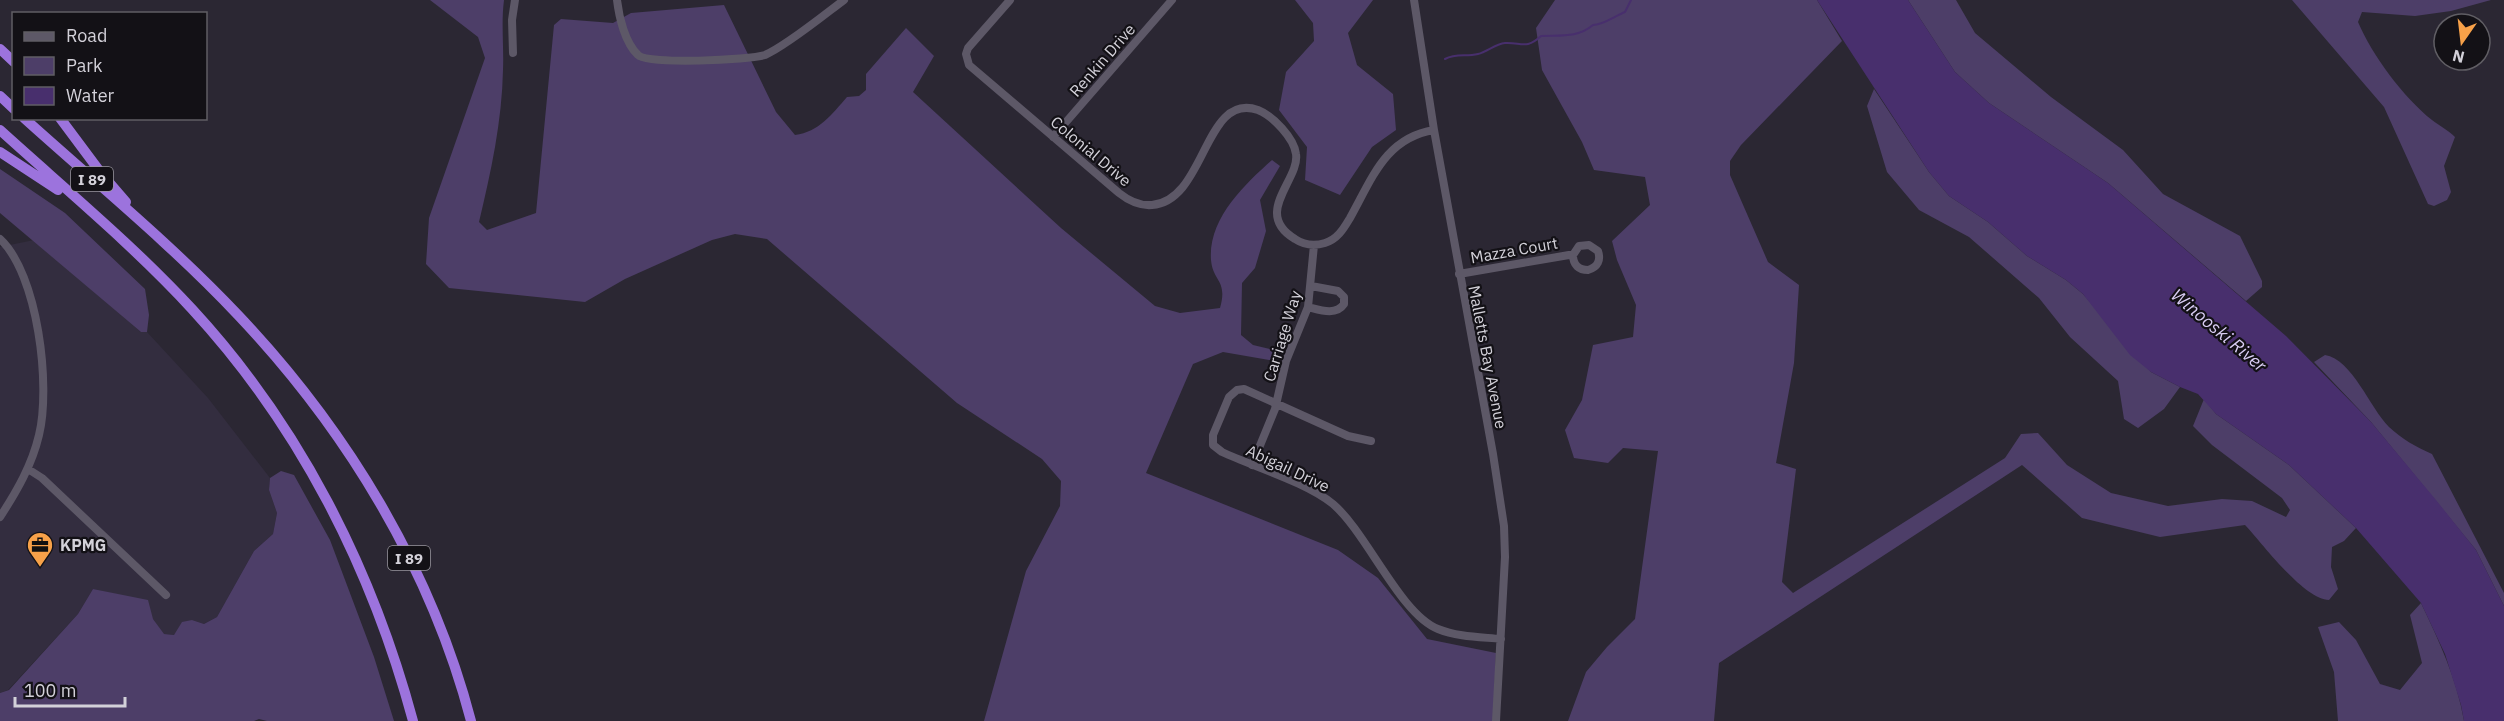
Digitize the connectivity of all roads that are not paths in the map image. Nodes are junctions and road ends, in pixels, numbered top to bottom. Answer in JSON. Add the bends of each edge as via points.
{"nodes":[{"id":1,"x":515,"y":0,"type":"edge"},
{"id":2,"x":616,"y":0,"type":"edge"},
{"id":3,"x":844,"y":0,"type":"edge"},
{"id":4,"x":1010,"y":0,"type":"edge"},
{"id":5,"x":1172,"y":0,"type":"edge"},
{"id":6,"x":1414,"y":0,"type":"edge"},
{"id":7,"x":0,"y":49,"type":"edge"},
{"id":8,"x":513,"y":53,"type":"dead end"},
{"id":9,"x":12,"y":60,"type":"edge"},
{"id":10,"x":0,"y":96,"type":"edge"},
{"id":11,"x":12,"y":107,"type":"edge"},
{"id":12,"x":26,"y":120,"type":"edge"},
{"id":13,"x":61,"y":120,"type":"edge"},
{"id":14,"x":0,"y":130,"type":"edge"},
{"id":15,"x":1434,"y":130,"type":"junction"},
{"id":16,"x":1053,"y":137,"type":"junction"},
{"id":17,"x":0,"y":152,"type":"edge"},
{"id":18,"x":84,"y":207,"type":"junction"},
{"id":19,"x":0,"y":239,"type":"edge"},
{"id":20,"x":160,"y":240,"type":"junction"},
{"id":21,"x":1314,"y":245,"type":"junction"},
{"id":22,"x":1573,"y":255,"type":"dead end"},
{"id":23,"x":1459,"y":274,"type":"junction"},
{"id":24,"x":1311,"y":286,"type":"junction"},
{"id":25,"x":1308,"y":307,"type":"junction"},
{"id":26,"x":1277,"y":404,"type":"junction"},
{"id":27,"x":1371,"y":441,"type":"dead end"},
{"id":28,"x":1252,"y":465,"type":"junction"},
{"id":29,"x":28,"y":469,"type":"junction"},
{"id":30,"x":0,"y":517,"type":"edge"},
{"id":31,"x":166,"y":595,"type":"dead end"},
{"id":32,"x":1501,"y":639,"type":"junction"},
{"id":33,"x":413,"y":721,"type":"edge"},
{"id":34,"x":471,"y":721,"type":"edge"},
{"id":35,"x":1496,"y":721,"type":"edge"}],
"edges":[{"from":1,"to":8,"type":"street"},
{"from":2,"to":3,"type":"street","via":[[634,50],[641,57],[657,61],[763,55]]},
{"from":4,"to":16,"type":"street","name":"Colonial Drive","via":[[968,48],[967,61]]},
{"from":5,"to":16,"type":"street","name":"Renkin Drive"},
{"from":6,"to":15,"type":"street","name":"Malletts Bay Avenue"},
{"from":7,"to":9,"type":"highway"},
{"from":10,"to":11,"type":"highway"},
{"from":12,"to":20,"type":"highway","number":"I 89"},
{"from":13,"to":20,"type":"highway","via":[[101,173]]},
{"from":14,"to":18,"type":"highway","number":"I 89"},
{"from":15,"to":21,"type":"street","via":[[1415,135],[1395,147],[1379,166],[1343,230],[1330,241]]},
{"from":15,"to":23,"type":"street","name":"Malletts Bay Avenue"},
{"from":16,"to":21,"type":"street","name":"Colonial Drive","via":[[1123,197],[1137,204],[1153,205],[1168,201],[1185,188],[1227,116],[1242,109],[1259,111],[1286,135],[1296,153],[1294,168],[1279,198],[1280,222],[1291,237]]},
{"from":17,"to":18,"type":"highway"},
{"from":18,"to":33,"type":"highway","number":"I 89","via":[[194,310],[298,450],[369,586]]},
{"from":19,"to":29,"type":"street","via":[[25,277],[41,360],[42,418]]},
{"from":20,"to":34,"type":"highway","number":"I 89","via":[[281,362],[368,483],[421,584]]},
{"from":21,"to":24,"type":"street","name":"Carriage Way"},
{"from":22,"to":23,"type":"street","name":"Mazza Court"},
{"from":23,"to":32,"type":"street","name":"Malletts Bay Avenue","via":[[1504,526]]},
{"from":24,"to":25,"type":"street","name":"Carriage Way"},
{"from":24,"to":25,"type":"street","via":[[1338,291],[1344,304],[1335,312]]},
{"from":25,"to":26,"type":"street","name":"Carriage Way","via":[[1286,361]]},
{"from":26,"to":27,"type":"street","name":"Abigail Drive","via":[[1348,436]]},
{"from":26,"to":28,"type":"street","name":"Carriage Way"},
{"from":26,"to":28,"type":"street","name":"Abigail Drive","via":[[1248,390],[1237,390],[1229,397],[1212,438],[1215,447]]},
{"from":28,"to":32,"type":"street","name":"Abigail Drive","via":[[1318,494],[1341,511],[1409,605],[1429,625],[1448,633]]},
{"from":29,"to":30,"type":"street"},
{"from":29,"to":31,"type":"street"},
{"from":32,"to":35,"type":"street","name":"Malletts Bay Avenue"}]}
